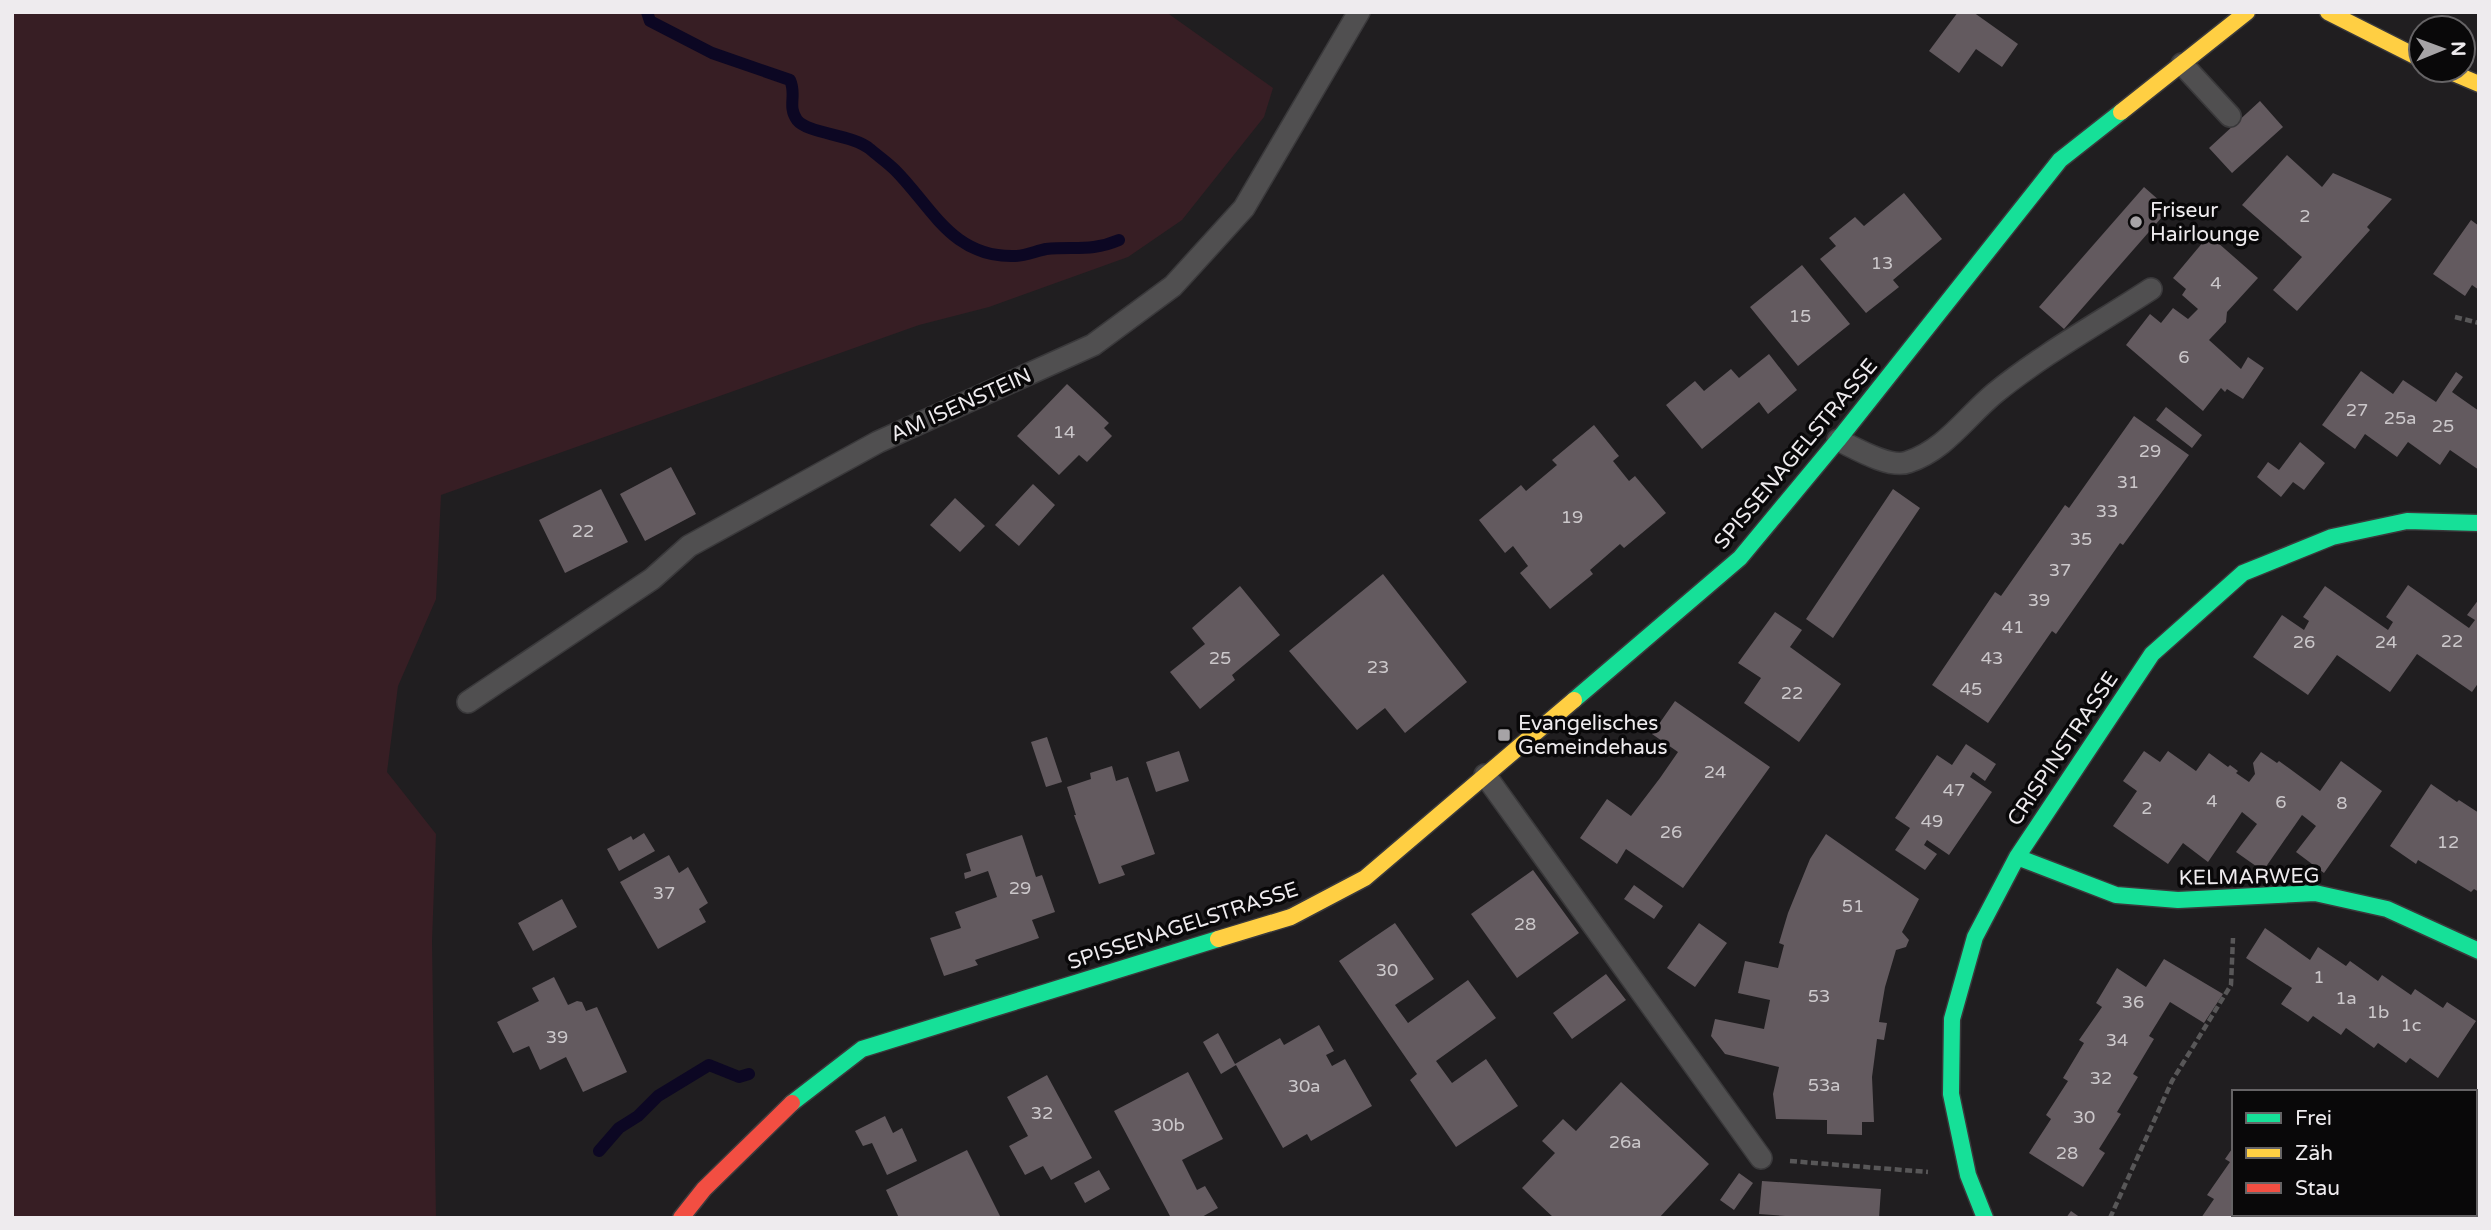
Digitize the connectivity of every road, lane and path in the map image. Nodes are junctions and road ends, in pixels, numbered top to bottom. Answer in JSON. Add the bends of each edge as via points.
{"nodes":[{"id":1,"x":1359,"y":12,"type":"edge"},
{"id":2,"x":2247,"y":12,"type":"edge"},
{"id":3,"x":2328,"y":12,"type":"edge"},
{"id":4,"x":2407,"y":52,"type":"edge"},
{"id":5,"x":2182,"y":64,"type":"junction"},
{"id":6,"x":2230,"y":116,"type":"dead end"},
{"id":7,"x":2151,"y":289,"type":"dead end"},
{"id":8,"x":2455,"y":317,"type":"dead end"},
{"id":9,"x":2479,"y":323,"type":"edge"},
{"id":10,"x":1838,"y":440,"type":"junction"},
{"id":11,"x":2479,"y":523,"type":"edge"},
{"id":12,"x":468,"y":702,"type":"dead end"},
{"id":13,"x":1485,"y":775,"type":"junction"},
{"id":14,"x":2017,"y":857,"type":"junction"},
{"id":15,"x":2235,"y":895,"type":"junction"},
{"id":16,"x":2479,"y":951,"type":"edge"},
{"id":17,"x":1761,"y":1158,"type":"joint"},
{"id":18,"x":1968,"y":1175,"type":"junction"},
{"id":19,"x":681,"y":1218,"type":"edge"},
{"id":20,"x":1985,"y":1218,"type":"edge"},
{"id":21,"x":2110,"y":1218,"type":"edge"}],
"edges":[{"from":1,"to":12,"type":"lane","name":"AM ISENSTEIN","via":[[1244,208],[1173,286],[1093,345],[878,442],[690,545],[653,579]]},
{"from":2,"to":5,"type":"street","name":"SPISSENAGELSTRASSE"},
{"from":3,"to":4,"type":"street"},
{"from":5,"to":6,"type":"lane"},
{"from":5,"to":10,"type":"street","name":"SPISSENAGELSTRASSE","via":[[2060,160]]},
{"from":7,"to":10,"type":"lane","via":[[1995,393],[1943,444],[1906,464],[1880,459]]},
{"from":8,"to":9,"type":"path"},
{"from":10,"to":13,"type":"street","name":"SPISSENAGELSTRASSE","via":[[1740,558]]},
{"from":11,"to":14,"type":"street","name":"CRISPINSTRASSE","via":[[2407,521],[2332,537],[2243,573],[2152,654]]},
{"from":13,"to":17,"type":"lane"},
{"from":13,"to":19,"type":"street","name":"SPISSENAGELSTRASSE","via":[[1365,878],[1291,917],[862,1049],[784,1109]]},
{"from":14,"to":15,"type":"street","name":"KELMARWEG","via":[[2116,895],[2178,900]]},
{"from":14,"to":18,"type":"street","name":"CRISPINSTRASSE","via":[[1975,937],[1952,1019],[1951,1094]]},
{"from":15,"to":16,"type":"street","name":"KELMARWEG","via":[[2315,893],[2387,909]]},
{"from":15,"to":21,"type":"path","via":[[2231,985],[2172,1081]]},
{"from":17,"to":18,"type":"path"},
{"from":18,"to":20,"type":"street","name":"CRISPINSTRASSE"}]}
